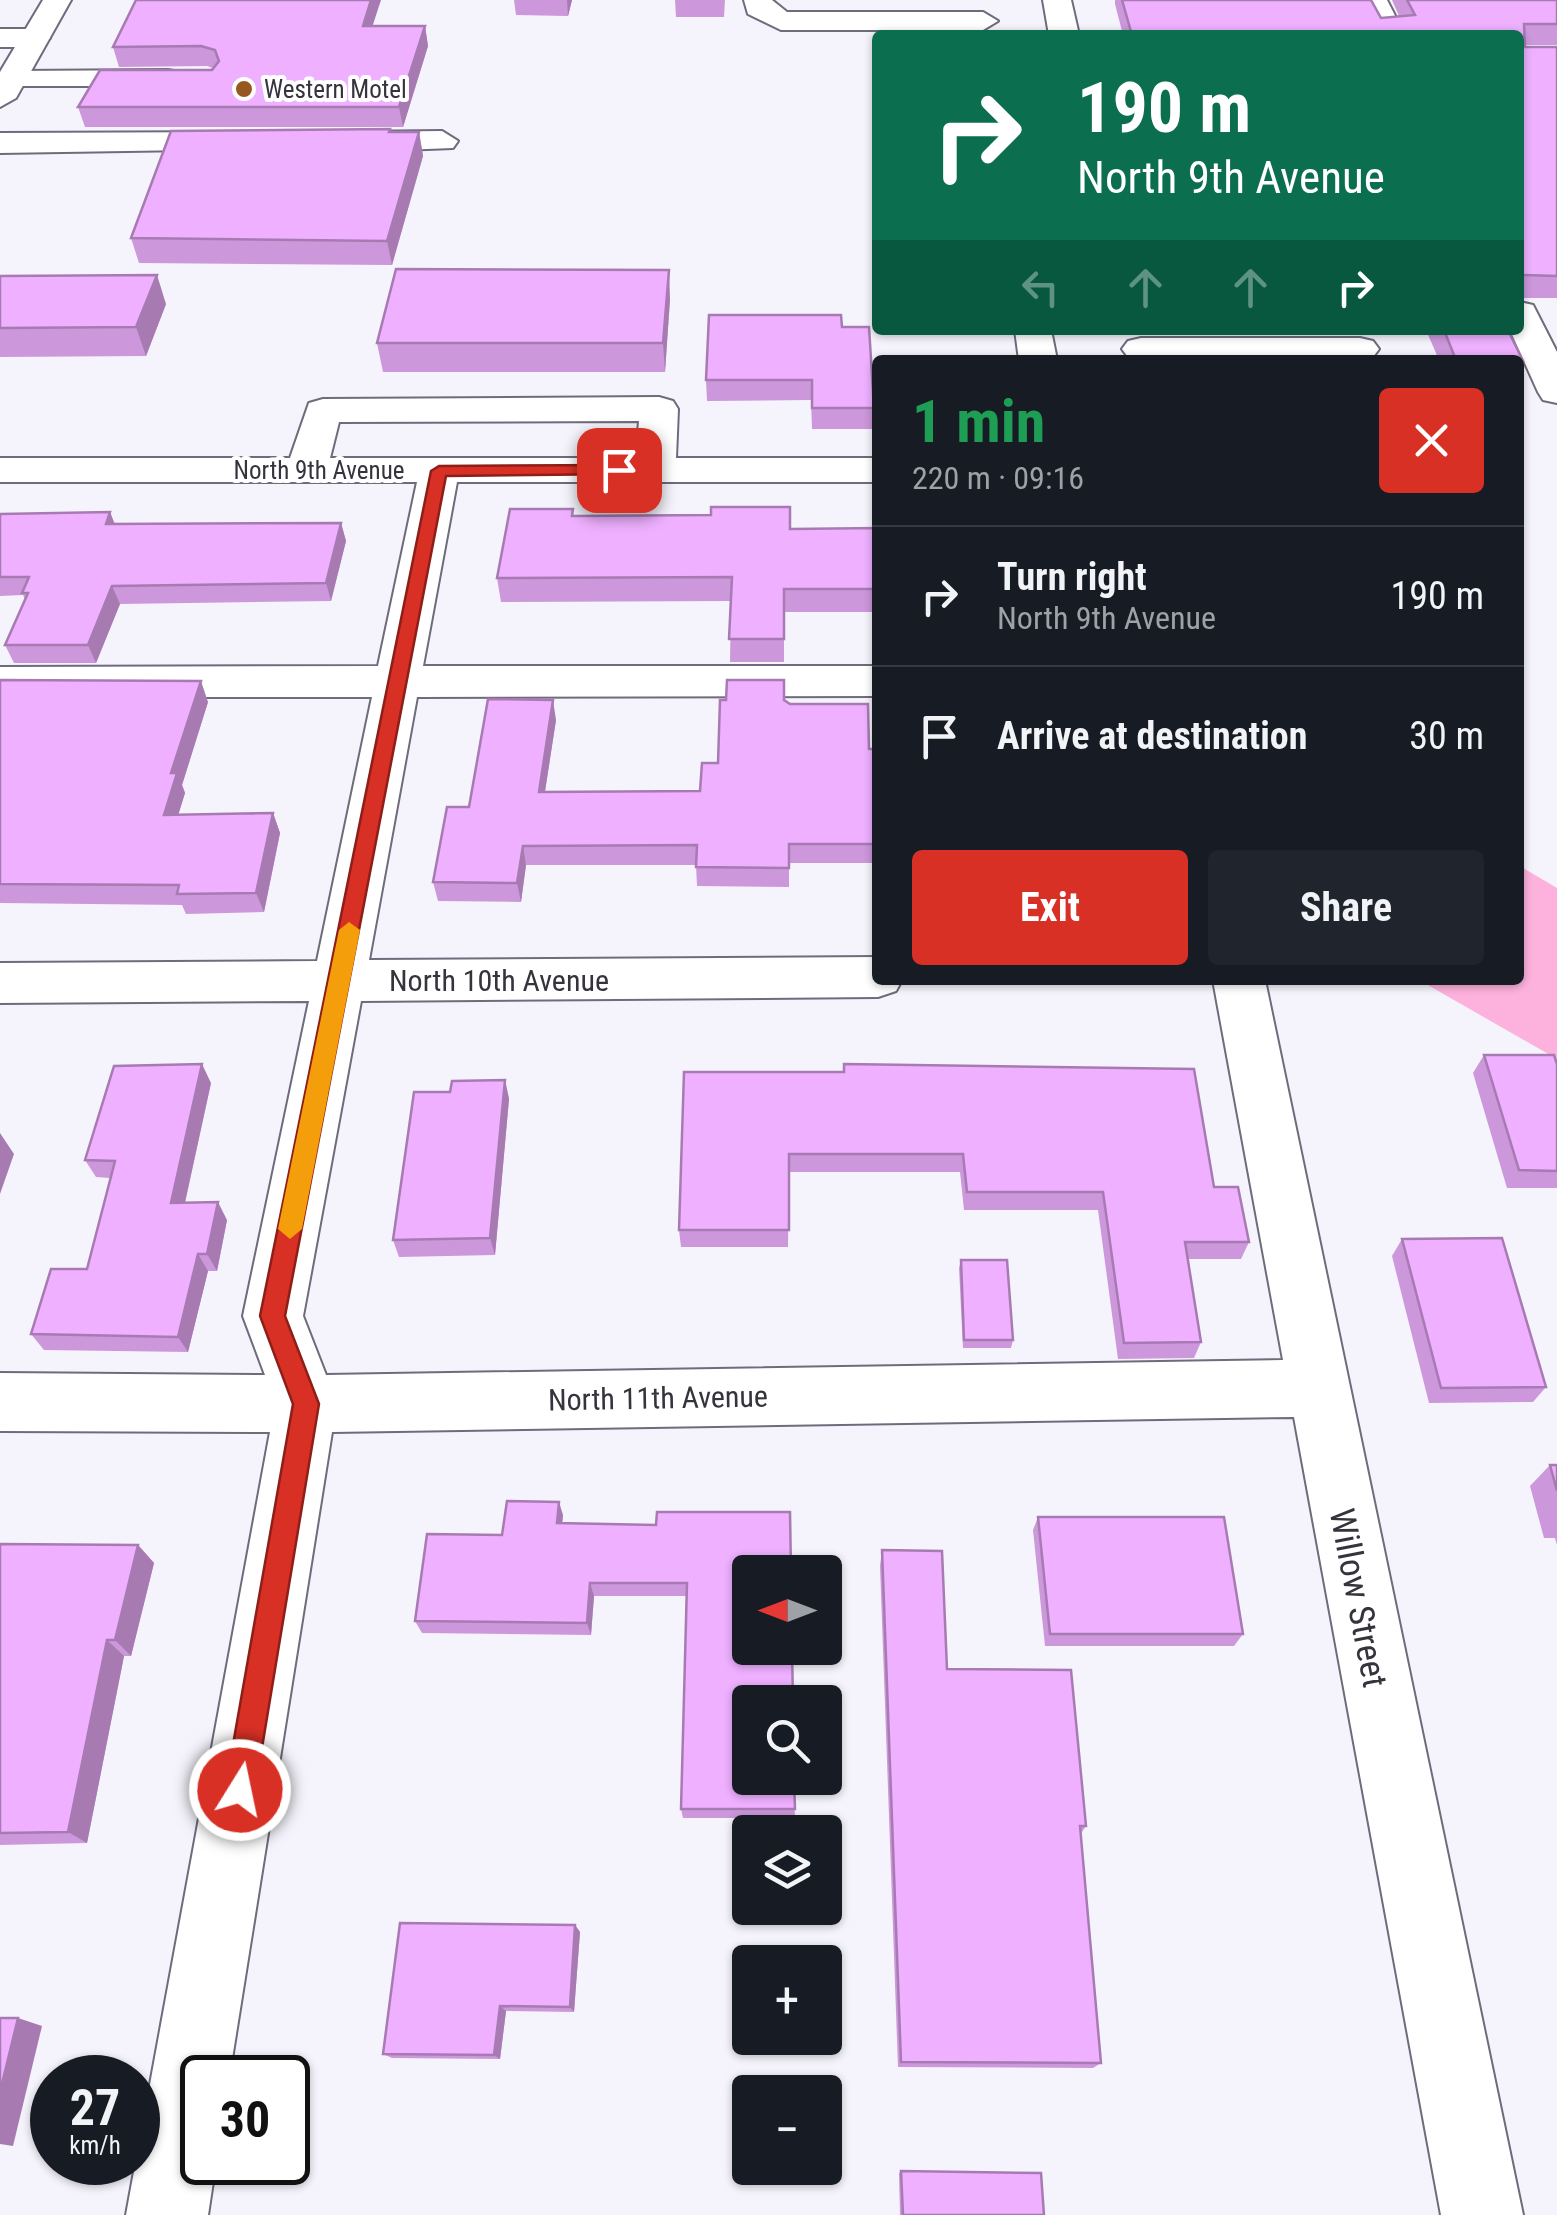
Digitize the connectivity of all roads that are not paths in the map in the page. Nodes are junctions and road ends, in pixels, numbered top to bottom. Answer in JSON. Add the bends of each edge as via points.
{"nodes":[{"id":1,"x":57,"y":0,"type":"edge"},
{"id":2,"x":758,"y":0,"type":"edge"},
{"id":3,"x":1057,"y":0,"type":"edge"},
{"id":4,"x":1374,"y":0,"type":"edge"},
{"id":5,"x":983,"y":19,"type":"edge"},
{"id":6,"x":1063,"y":30,"type":"edge"},
{"id":7,"x":1388,"y":30,"type":"edge"},
{"id":8,"x":0,"y":38,"type":"edge"},
{"id":9,"x":35,"y":38,"type":"junction"},
{"id":10,"x":206,"y":80,"type":"edge"},
{"id":11,"x":5,"y":89,"type":"edge"},
{"id":12,"x":442,"y":141,"type":"dead end"},
{"id":13,"x":282,"y":142,"type":"edge"},
{"id":14,"x":322,"y":142,"type":"edge"},
{"id":15,"x":0,"y":143,"type":"edge"},
{"id":16,"x":1524,"y":321,"type":"edge"},
{"id":17,"x":1140,"y":346,"type":"edge"},
{"id":18,"x":1360,"y":350,"type":"dead end"},
{"id":19,"x":1557,"y":392,"type":"edge"},
{"id":20,"x":0,"y":470,"type":"edge"},
{"id":21,"x":308,"y":470,"type":"junction"},
{"id":22,"x":655,"y":470,"type":"junction"},
{"id":23,"x":872,"y":470,"type":"edge"},
{"id":24,"x":439,"y":471,"type":"junction"},
{"id":25,"x":872,"y":681,"type":"edge"},
{"id":26,"x":0,"y":682,"type":"edge"},
{"id":27,"x":398,"y":682,"type":"junction"},
{"id":28,"x":872,"y":977,"type":"edge"},
{"id":29,"x":339,"y":981,"type":"junction"},
{"id":30,"x":0,"y":983,"type":"edge"},
{"id":31,"x":1240,"y":985,"type":"edge"},
{"id":32,"x":1316,"y":1388,"type":"junction"},
{"id":33,"x":0,"y":1402,"type":"edge"},
{"id":34,"x":306,"y":1404,"type":"junction"},
{"id":35,"x":168,"y":2215,"type":"edge"},
{"id":36,"x":1482,"y":2215,"type":"edge"}],
"edges":[{"from":1,"to":9,"type":"street"},
{"from":2,"to":5,"type":"street","via":[[758,8],[781,22]]},
{"from":3,"to":6,"type":"street"},
{"from":4,"to":7,"type":"street"},
{"from":8,"to":9,"type":"street"},
{"from":9,"to":11,"type":"street"},
{"from":10,"to":11,"type":"street"},
{"from":12,"to":14,"type":"street"},
{"from":13,"to":15,"type":"street"},
{"from":16,"to":19,"type":"street"},
{"from":17,"to":18,"type":"street"},
{"from":20,"to":21,"type":"street","name":"North 9th Avenue"},
{"from":21,"to":22,"type":"street","via":[[323,410],[659,409]]},
{"from":21,"to":24,"type":"street","name":"North 9th Avenue"},
{"from":22,"to":23,"type":"street","name":"North 9th Avenue"},
{"from":22,"to":24,"type":"street","name":"North 9th Avenue"},
{"from":24,"to":27,"type":"street"},
{"from":25,"to":27,"type":"street"},
{"from":26,"to":27,"type":"street"},
{"from":27,"to":29,"type":"street"},
{"from":28,"to":29,"type":"street","name":"North 10th Avenue"},
{"from":29,"to":30,"type":"street","name":"North 10th Avenue"},
{"from":29,"to":34,"type":"street","via":[[273,1316]]},
{"from":31,"to":32,"type":"street","name":"Willow Street"},
{"from":32,"to":34,"type":"street","name":"North 11th Avenue"},
{"from":32,"to":36,"type":"street","name":"Willow Street"},
{"from":33,"to":34,"type":"street","name":"North 11th Avenue"},
{"from":34,"to":35,"type":"street"}]}
